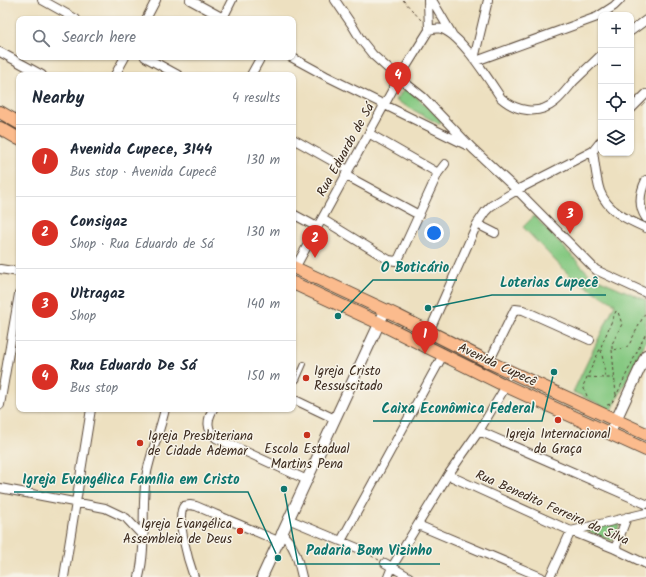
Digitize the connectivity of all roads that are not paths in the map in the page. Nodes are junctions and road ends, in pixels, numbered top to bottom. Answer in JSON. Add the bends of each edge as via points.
{"nodes":[{"id":1,"x":42,"y":0,"type":"edge"},
{"id":2,"x":156,"y":0,"type":"edge"},
{"id":3,"x":190,"y":0,"type":"edge"},
{"id":4,"x":232,"y":0,"type":"edge"},
{"id":5,"x":335,"y":0,"type":"edge"},
{"id":6,"x":428,"y":0,"type":"edge"},
{"id":7,"x":432,"y":0,"type":"edge"},
{"id":8,"x":488,"y":0,"type":"edge"},
{"id":9,"x":620,"y":0,"type":"edge"},
{"id":10,"x":71,"y":16,"type":"edge"},
{"id":11,"x":148,"y":16,"type":"edge"},
{"id":12,"x":220,"y":16,"type":"edge"},
{"id":13,"x":225,"y":16,"type":"edge"},
{"id":14,"x":646,"y":20,"type":"edge"},
{"id":15,"x":634,"y":29,"type":"edge"},
{"id":16,"x":429,"y":30,"type":"junction"},
{"id":17,"x":455,"y":38,"type":"junction"},
{"id":18,"x":0,"y":52,"type":"edge"},
{"id":19,"x":598,"y":58,"type":"edge"},
{"id":20,"x":123,"y":60,"type":"edge"},
{"id":21,"x":150,"y":60,"type":"edge"},
{"id":22,"x":259,"y":60,"type":"edge"},
{"id":23,"x":296,"y":60,"type":"edge"},
{"id":24,"x":475,"y":60,"type":"junction"},
{"id":25,"x":37,"y":72,"type":"edge"},
{"id":26,"x":117,"y":72,"type":"edge"},
{"id":27,"x":172,"y":72,"type":"edge"},
{"id":28,"x":253,"y":72,"type":"edge"},
{"id":29,"x":399,"y":78,"type":"junction"},
{"id":30,"x":646,"y":94,"type":"edge"},
{"id":31,"x":385,"y":105,"type":"junction"},
{"id":32,"x":634,"y":106,"type":"edge"},
{"id":33,"x":0,"y":112,"type":"edge"},
{"id":34,"x":16,"y":121,"type":"edge"},
{"id":35,"x":0,"y":128,"type":"edge"},
{"id":36,"x":370,"y":134,"type":"junction"},
{"id":37,"x":16,"y":137,"type":"edge"},
{"id":38,"x":296,"y":141,"type":"edge"},
{"id":39,"x":598,"y":145,"type":"edge"},
{"id":40,"x":472,"y":148,"type":"junction"},
{"id":41,"x":593,"y":151,"type":"junction"},
{"id":42,"x":444,"y":164,"type":"dead end"},
{"id":43,"x":346,"y":172,"type":"junction"},
{"id":44,"x":438,"y":172,"type":"junction"},
{"id":45,"x":646,"y":180,"type":"edge"},
{"id":46,"x":517,"y":190,"type":"junction"},
{"id":47,"x":420,"y":215,"type":"junction"},
{"id":48,"x":296,"y":216,"type":"edge"},
{"id":49,"x":646,"y":218,"type":"edge"},
{"id":50,"x":322,"y":219,"type":"junction"},
{"id":51,"x":477,"y":224,"type":"junction"},
{"id":52,"x":317,"y":227,"type":"junction"},
{"id":53,"x":646,"y":228,"type":"edge"},
{"id":54,"x":494,"y":233,"type":"dead end"},
{"id":55,"x":296,"y":264,"type":"edge"},
{"id":56,"x":296,"y":268,"type":"edge"},
{"id":57,"x":0,"y":269,"type":"edge"},
{"id":58,"x":16,"y":272,"type":"edge"},
{"id":59,"x":296,"y":284,"type":"edge"},
{"id":60,"x":646,"y":293,"type":"edge"},
{"id":61,"x":16,"y":309,"type":"edge"},
{"id":62,"x":385,"y":310,"type":"junction"},
{"id":63,"x":379,"y":323,"type":"junction"},
{"id":64,"x":429,"y":332,"type":"junction"},
{"id":65,"x":590,"y":340,"type":"dead end"},
{"id":66,"x":443,"y":355,"type":"junction"},
{"id":67,"x":645,"y":359,"type":"edge"},
{"id":68,"x":490,"y":362,"type":"junction"},
{"id":69,"x":304,"y":364,"type":"dead end"},
{"id":70,"x":3,"y":376,"type":"edge"},
{"id":71,"x":296,"y":380,"type":"edge"},
{"id":72,"x":506,"y":386,"type":"junction"},
{"id":73,"x":296,"y":400,"type":"edge"},
{"id":74,"x":0,"y":406,"type":"edge"},
{"id":75,"x":91,"y":412,"type":"edge"},
{"id":76,"x":164,"y":412,"type":"edge"},
{"id":77,"x":211,"y":412,"type":"edge"},
{"id":78,"x":335,"y":419,"type":"junction"},
{"id":79,"x":616,"y":420,"type":"junction"},
{"id":80,"x":479,"y":431,"type":"junction"},
{"id":81,"x":610,"y":433,"type":"junction"},
{"id":82,"x":646,"y":434,"type":"edge"},
{"id":83,"x":646,"y":450,"type":"edge"},
{"id":84,"x":448,"y":475,"type":"junction"},
{"id":85,"x":307,"y":480,"type":"junction"},
{"id":86,"x":0,"y":488,"type":"edge"},
{"id":87,"x":76,"y":503,"type":"junction"},
{"id":88,"x":646,"y":504,"type":"edge"},
{"id":89,"x":646,"y":513,"type":"edge"},
{"id":90,"x":627,"y":517,"type":"junction"},
{"id":91,"x":288,"y":519,"type":"junction"},
{"id":92,"x":418,"y":525,"type":"junction"},
{"id":93,"x":571,"y":531,"type":"junction"},
{"id":94,"x":143,"y":536,"type":"junction"},
{"id":95,"x":280,"y":537,"type":"junction"},
{"id":96,"x":341,"y":541,"type":"junction"},
{"id":97,"x":360,"y":549,"type":"road end"},
{"id":98,"x":615,"y":549,"type":"junction"},
{"id":99,"x":646,"y":564,"type":"edge"},
{"id":100,"x":390,"y":571,"type":"edge"},
{"id":101,"x":64,"y":577,"type":"edge"},
{"id":102,"x":138,"y":577,"type":"edge"},
{"id":103,"x":194,"y":577,"type":"edge"},
{"id":104,"x":262,"y":577,"type":"edge"},
{"id":105,"x":302,"y":577,"type":"edge"},
{"id":106,"x":409,"y":577,"type":"edge"},
{"id":107,"x":541,"y":577,"type":"edge"},
{"id":108,"x":550,"y":577,"type":"edge"}],
"edges":[{"from":1,"to":10,"type":"street"},
{"from":2,"to":11,"type":"street"},
{"from":3,"to":12,"type":"street"},
{"from":4,"to":13,"type":"street"},
{"from":5,"to":29,"type":"street","via":[[367,47]]},
{"from":6,"to":16,"type":"street"},
{"from":7,"to":17,"type":"street"},
{"from":8,"to":24,"type":"street"},
{"from":9,"to":24,"type":"street","via":[[597,17]]},
{"from":14,"to":15,"type":"street"},
{"from":16,"to":17,"type":"street","via":[[443,30]]},
{"from":16,"to":29,"type":"street","name":"Rua Eduardo de Sá"},
{"from":17,"to":24,"type":"street"},
{"from":18,"to":25,"type":"street"},
{"from":19,"to":24,"type":"street","via":[[554,102],[544,108],[528,111],[519,109],[501,98]]},
{"from":20,"to":26,"type":"street"},
{"from":21,"to":27,"type":"street"},
{"from":22,"to":28,"type":"street"},
{"from":23,"to":31,"type":"street"},
{"from":29,"to":31,"type":"street","name":"Rua Eduardo de Sá"},
{"from":29,"to":40,"type":"street","via":[[423,97]]},
{"from":30,"to":32,"type":"street"},
{"from":31,"to":36,"type":"street","name":"Rua Eduardo de Sá"},
{"from":31,"to":40,"type":"street"},
{"from":33,"to":34,"type":"main road"},
{"from":35,"to":37,"type":"main road"},
{"from":36,"to":43,"type":"street","name":"Rua Eduardo de Sá"},
{"from":36,"to":44,"type":"street"},
{"from":38,"to":43,"type":"street"},
{"from":39,"to":41,"type":"street"},
{"from":40,"to":46,"type":"street"},
{"from":41,"to":46,"type":"street"},
{"from":41,"to":53,"type":"street","via":[[604,198],[615,212]]},
{"from":42,"to":44,"type":"street"},
{"from":43,"to":47,"type":"street"},
{"from":43,"to":50,"type":"street","name":"Rua Eduardo de Sá"},
{"from":44,"to":47,"type":"street"},
{"from":45,"to":49,"type":"street","via":[[642,188],[641,202]]},
{"from":46,"to":51,"type":"street","via":[[491,206]]},
{"from":46,"to":60,"type":"street","via":[[596,270]]},
{"from":47,"to":50,"type":"street","via":[[399,258],[395,261],[389,260]]},
{"from":48,"to":52,"type":"street"},
{"from":50,"to":52,"type":"street","name":"Rua Eduardo de Sá"},
{"from":51,"to":54,"type":"street"},
{"from":51,"to":64,"type":"street"},
{"from":52,"to":55,"type":"street","name":"Rua Eduardo de Sá"},
{"from":56,"to":62,"type":"main road","name":"Avenida Cupecê"},
{"from":57,"to":58,"type":"street"},
{"from":59,"to":63,"type":"main road","name":"Avenida Cupecê"},
{"from":61,"to":70,"type":"street"},
{"from":62,"to":63,"type":"street"},
{"from":62,"to":64,"type":"main road","name":"Avenida Cupecê"},
{"from":63,"to":66,"type":"main road","name":"Avenida Cupecê"},
{"from":63,"to":78,"type":"street"},
{"from":64,"to":68,"type":"main road","name":"Avenida Cupecê"},
{"from":65,"to":68,"type":"street","via":[[515,309]]},
{"from":66,"to":72,"type":"main road","name":"Avenida Cupecê"},
{"from":66,"to":96,"type":"street"},
{"from":67,"to":79,"type":"street"},
{"from":68,"to":79,"type":"main road","name":"Avenida Cupecê"},
{"from":69,"to":71,"type":"lane"},
{"from":70,"to":74,"type":"street"},
{"from":72,"to":80,"type":"street"},
{"from":72,"to":81,"type":"main road","name":"Avenida Cupecê"},
{"from":73,"to":78,"type":"street"},
{"from":75,"to":87,"type":"street"},
{"from":76,"to":94,"type":"street","via":[[146,475]]},
{"from":77,"to":85,"type":"street","via":[[209,430],[221,441]]},
{"from":78,"to":85,"type":"street"},
{"from":79,"to":81,"type":"street"},
{"from":79,"to":82,"type":"main road","name":"Avenida Cupecê"},
{"from":80,"to":84,"type":"street"},
{"from":80,"to":88,"type":"street"},
{"from":81,"to":83,"type":"main road","name":"Avenida Cupecê"},
{"from":84,"to":92,"type":"street"},
{"from":84,"to":93,"type":"street","name":"Rua Benedito Ferreira da Silva"},
{"from":85,"to":91,"type":"street"},
{"from":86,"to":87,"type":"street"},
{"from":87,"to":94,"type":"street","via":[[105,508],[126,518]]},
{"from":87,"to":101,"type":"street"},
{"from":89,"to":90,"type":"street"},
{"from":90,"to":93,"type":"street"},
{"from":90,"to":98,"type":"street"},
{"from":91,"to":95,"type":"street"},
{"from":91,"to":96,"type":"street"},
{"from":92,"to":100,"type":"street"},
{"from":92,"to":107,"type":"street"},
{"from":93,"to":98,"type":"street","name":"Rua Benedito Ferreira da Silva"},
{"from":93,"to":108,"type":"street"},
{"from":94,"to":102,"type":"street","via":[[143,554]]},
{"from":95,"to":103,"type":"street","via":[[190,504],[184,506],[181,518],[183,534]]},
{"from":95,"to":104,"type":"street"},
{"from":95,"to":105,"type":"street","via":[[288,539],[292,546]]},
{"from":96,"to":97,"type":"street"},
{"from":98,"to":99,"type":"street","name":"Rua Benedito Ferreira da Silva"},
{"from":100,"to":106,"type":"street"}]}
